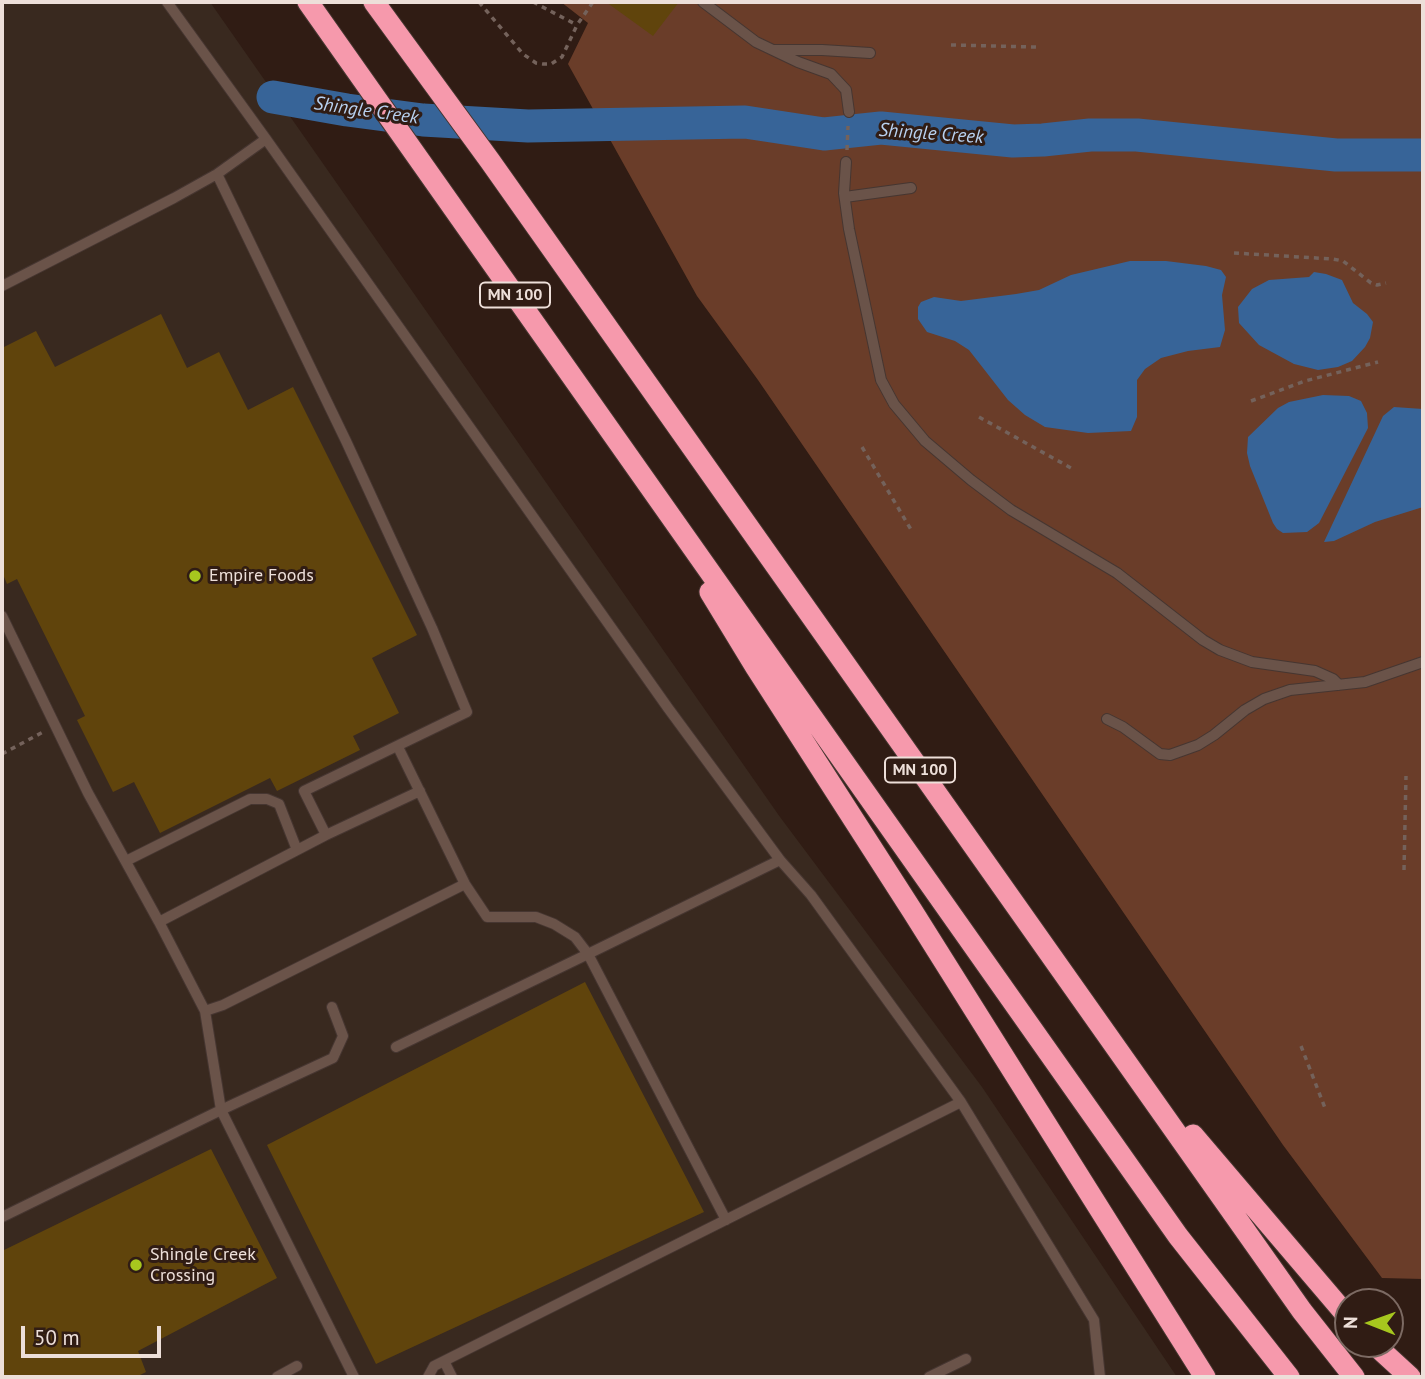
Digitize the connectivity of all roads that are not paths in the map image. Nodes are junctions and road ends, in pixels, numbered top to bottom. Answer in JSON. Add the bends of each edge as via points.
{"nodes":[{"id":1,"x":167,"y":2,"type":"edge"},
{"id":2,"x":308,"y":2,"type":"edge"},
{"id":3,"x":374,"y":2,"type":"edge"},
{"id":4,"x":703,"y":2,"type":"edge"},
{"id":5,"x":772,"y":50,"type":"junction"},
{"id":6,"x":870,"y":54,"type":"dead end"},
{"id":7,"x":849,"y":112,"type":"road end"},
{"id":8,"x":267,"y":139,"type":"junction"},
{"id":9,"x":846,"y":162,"type":"road end"},
{"id":10,"x":217,"y":174,"type":"junction"},
{"id":11,"x":911,"y":188,"type":"dead end"},
{"id":12,"x":845,"y":197,"type":"junction"},
{"id":13,"x":2,"y":286,"type":"edge"},
{"id":14,"x":610,"y":429,"type":"junction"},
{"id":15,"x":2,"y":616,"type":"edge"},
{"id":16,"x":1423,"y":662,"type":"edge"},
{"id":17,"x":1339,"y":685,"type":"junction"},
{"id":18,"x":1107,"y":719,"type":"dead end"},
{"id":19,"x":398,"y":747,"type":"junction"},
{"id":20,"x":419,"y":791,"type":"junction"},
{"id":21,"x":326,"y":835,"type":"junction"},
{"id":22,"x":297,"y":850,"type":"junction"},
{"id":23,"x":780,"y":860,"type":"junction"},
{"id":24,"x":126,"y":862,"type":"junction"},
{"id":25,"x":465,"y":884,"type":"junction"},
{"id":26,"x":159,"y":922,"type":"junction"},
{"id":27,"x":588,"y":954,"type":"junction"},
{"id":28,"x":332,"y":1007,"type":"dead end"},
{"id":29,"x":205,"y":1011,"type":"junction"},
{"id":30,"x":1104,"y":1030,"type":"junction"},
{"id":31,"x":396,"y":1047,"type":"dead end"},
{"id":32,"x":961,"y":1102,"type":"junction"},
{"id":33,"x":221,"y":1110,"type":"junction"},
{"id":34,"x":2,"y":1217,"type":"edge"},
{"id":35,"x":726,"y":1220,"type":"junction"},
{"id":36,"x":1334,"y":1301,"type":"edge"},
{"id":37,"x":1389,"y":1358,"type":"edge"},
{"id":38,"x":966,"y":1359,"type":"dead end"},
{"id":39,"x":444,"y":1361,"type":"junction"},
{"id":40,"x":297,"y":1366,"type":"dead end"},
{"id":41,"x":1201,"y":1373,"type":"edge"},
{"id":42,"x":277,"y":1377,"type":"edge"},
{"id":43,"x":354,"y":1377,"type":"edge"},
{"id":44,"x":428,"y":1377,"type":"edge"},
{"id":45,"x":452,"y":1377,"type":"edge"},
{"id":46,"x":929,"y":1377,"type":"edge"},
{"id":47,"x":1100,"y":1377,"type":"edge"},
{"id":48,"x":1289,"y":1377,"type":"edge"},
{"id":49,"x":1354,"y":1377,"type":"edge"},
{"id":50,"x":1410,"y":1377,"type":"edge"}],
"edges":[{"from":1,"to":8,"type":"lane"},
{"from":2,"to":14,"type":"highway","number":"MN 100"},
{"from":3,"to":30,"type":"highway","number":"MN 100"},
{"from":4,"to":5,"type":"lane"},
{"from":5,"to":6,"type":"lane"},
{"from":5,"to":7,"type":"lane","via":[[831,74],[846,90]]},
{"from":8,"to":10,"type":"lane"},
{"from":8,"to":23,"type":"lane"},
{"from":9,"to":12,"type":"lane"},
{"from":10,"to":13,"type":"lane"},
{"from":10,"to":19,"type":"lane","via":[[363,479],[467,712]]},
{"from":11,"to":12,"type":"lane"},
{"from":12,"to":17,"type":"lane","via":[[881,380],[894,404],[925,440],[1011,510],[1117,573],[1203,640],[1252,662],[1315,671]]},
{"from":14,"to":41,"type":"highway"},
{"from":14,"to":48,"type":"highway","number":"MN 100","via":[[1178,1236]]},
{"from":15,"to":24,"type":"lane"},
{"from":16,"to":17,"type":"lane","via":[[1365,682]]},
{"from":17,"to":18,"type":"lane","via":[[1290,690],[1264,699],[1198,745],[1170,755],[1160,754]]},
{"from":19,"to":20,"type":"lane"},
{"from":19,"to":21,"type":"lane","via":[[304,791]]},
{"from":20,"to":21,"type":"lane"},
{"from":20,"to":25,"type":"lane"},
{"from":21,"to":22,"type":"lane"},
{"from":22,"to":24,"type":"lane","via":[[279,804],[250,799]]},
{"from":22,"to":26,"type":"lane"},
{"from":23,"to":27,"type":"lane"},
{"from":23,"to":32,"type":"lane","via":[[811,895]]},
{"from":24,"to":26,"type":"lane"},
{"from":25,"to":27,"type":"lane","via":[[487,917],[536,917],[575,937]]},
{"from":25,"to":29,"type":"lane"},
{"from":26,"to":29,"type":"lane"},
{"from":27,"to":31,"type":"lane"},
{"from":27,"to":35,"type":"lane"},
{"from":28,"to":33,"type":"lane","via":[[343,1036],[333,1059]]},
{"from":29,"to":33,"type":"lane"},
{"from":30,"to":36,"type":"highway"},
{"from":30,"to":49,"type":"highway","number":"MN 100","via":[[1302,1311]]},
{"from":32,"to":35,"type":"lane"},
{"from":32,"to":47,"type":"lane","via":[[1094,1320]]},
{"from":33,"to":34,"type":"lane"},
{"from":33,"to":43,"type":"lane"},
{"from":35,"to":39,"type":"lane"},
{"from":37,"to":50,"type":"highway"},
{"from":38,"to":46,"type":"lane"},
{"from":39,"to":44,"type":"lane","via":[[434,1366]]},
{"from":39,"to":45,"type":"lane"},
{"from":40,"to":42,"type":"lane"}]}
